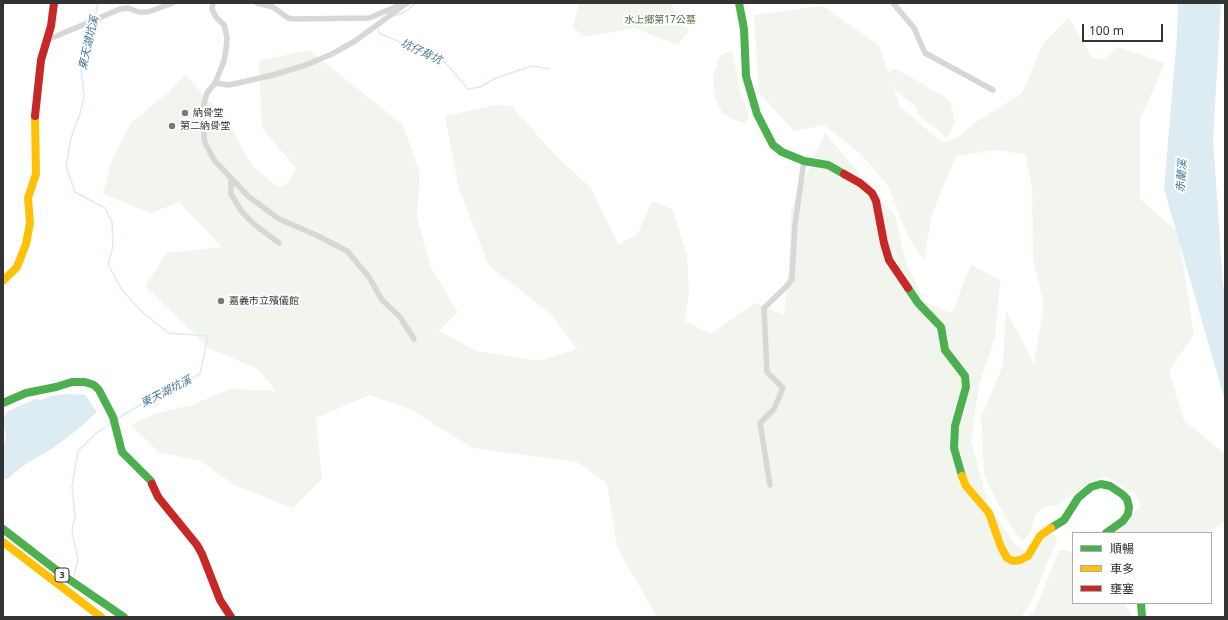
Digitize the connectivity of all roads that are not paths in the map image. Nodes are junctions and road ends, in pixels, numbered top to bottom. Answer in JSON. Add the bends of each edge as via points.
{"nodes":[{"id":1,"x":54,"y":3,"type":"edge"},
{"id":2,"x":173,"y":3,"type":"edge"},
{"id":3,"x":213,"y":3,"type":"edge"},
{"id":4,"x":257,"y":3,"type":"edge"},
{"id":5,"x":406,"y":3,"type":"edge"},
{"id":6,"x":739,"y":3,"type":"edge"},
{"id":7,"x":893,"y":3,"type":"edge"},
{"id":8,"x":47,"y":40,"type":"junction"},
{"id":9,"x":215,"y":83,"type":"junction"},
{"id":10,"x":993,"y":90,"type":"dead end"},
{"id":11,"x":804,"y":161,"type":"junction"},
{"id":12,"x":231,"y":178,"type":"junction"},
{"id":13,"x":279,"y":243,"type":"dead end"},
{"id":14,"x":3,"y":281,"type":"edge"},
{"id":15,"x":414,"y":338,"type":"dead end"},
{"id":16,"x":3,"y":403,"type":"edge"},
{"id":17,"x":770,"y":485,"type":"dead end"},
{"id":18,"x":3,"y":529,"type":"edge"},
{"id":19,"x":1107,"y":532,"type":"edge"},
{"id":20,"x":3,"y":542,"type":"edge"},
{"id":21,"x":1141,"y":604,"type":"edge"},
{"id":22,"x":101,"y":617,"type":"edge"},
{"id":23,"x":124,"y":617,"type":"edge"},
{"id":24,"x":231,"y":617,"type":"edge"},
{"id":25,"x":1142,"y":617,"type":"edge"}],
"edges":[{"from":1,"to":8,"type":"main road"},
{"from":2,"to":8,"type":"street","via":[[148,12],[120,9]]},
{"from":3,"to":9,"type":"street","via":[[212,9],[216,18],[224,25],[227,37],[224,61]]},
{"from":4,"to":5,"type":"street","via":[[273,7],[288,18],[316,19],[369,18]]},
{"from":5,"to":9,"type":"street","via":[[355,41],[306,65],[229,85]]},
{"from":6,"to":11,"type":"main road","via":[[744,29],[746,76],[757,114],[773,145],[782,152]]},
{"from":7,"to":10,"type":"street","via":[[914,28],[925,53]]},
{"from":8,"to":14,"type":"main road","via":[[41,60],[35,118],[36,174],[28,198],[30,223],[26,244],[17,267]]},
{"from":9,"to":12,"type":"street","via":[[207,93],[202,128],[205,143],[214,160]]},
{"from":11,"to":17,"type":"street","via":[[795,224],[792,279],[764,308],[767,372],[783,388],[774,409],[760,423]]},
{"from":11,"to":19,"type":"main road","via":[[828,165],[872,193],[889,260],[918,303],[941,327],[945,350],[962,371],[966,381],[955,426],[954,448],[959,466],[966,486],[989,513],[1007,558],[1013,561],[1028,556],[1040,536],[1064,520],[1078,498],[1091,487],[1101,484],[1110,486],[1122,494],[1129,507],[1123,521]]},
{"from":12,"to":13,"type":"street","via":[[232,194],[242,212]]},
{"from":12,"to":15,"type":"street","via":[[248,196],[279,219],[347,251],[369,277],[382,300],[400,317]]},
{"from":16,"to":24,"type":"main road","via":[[26,393],[72,382],[94,385],[113,417],[122,452],[151,481],[158,497],[197,545],[220,600]]},
{"from":18,"to":23,"type":"main road","number":"3","via":[[64,576]]},
{"from":20,"to":22,"type":"main road","number":"3"},
{"from":21,"to":25,"type":"main road"}]}
